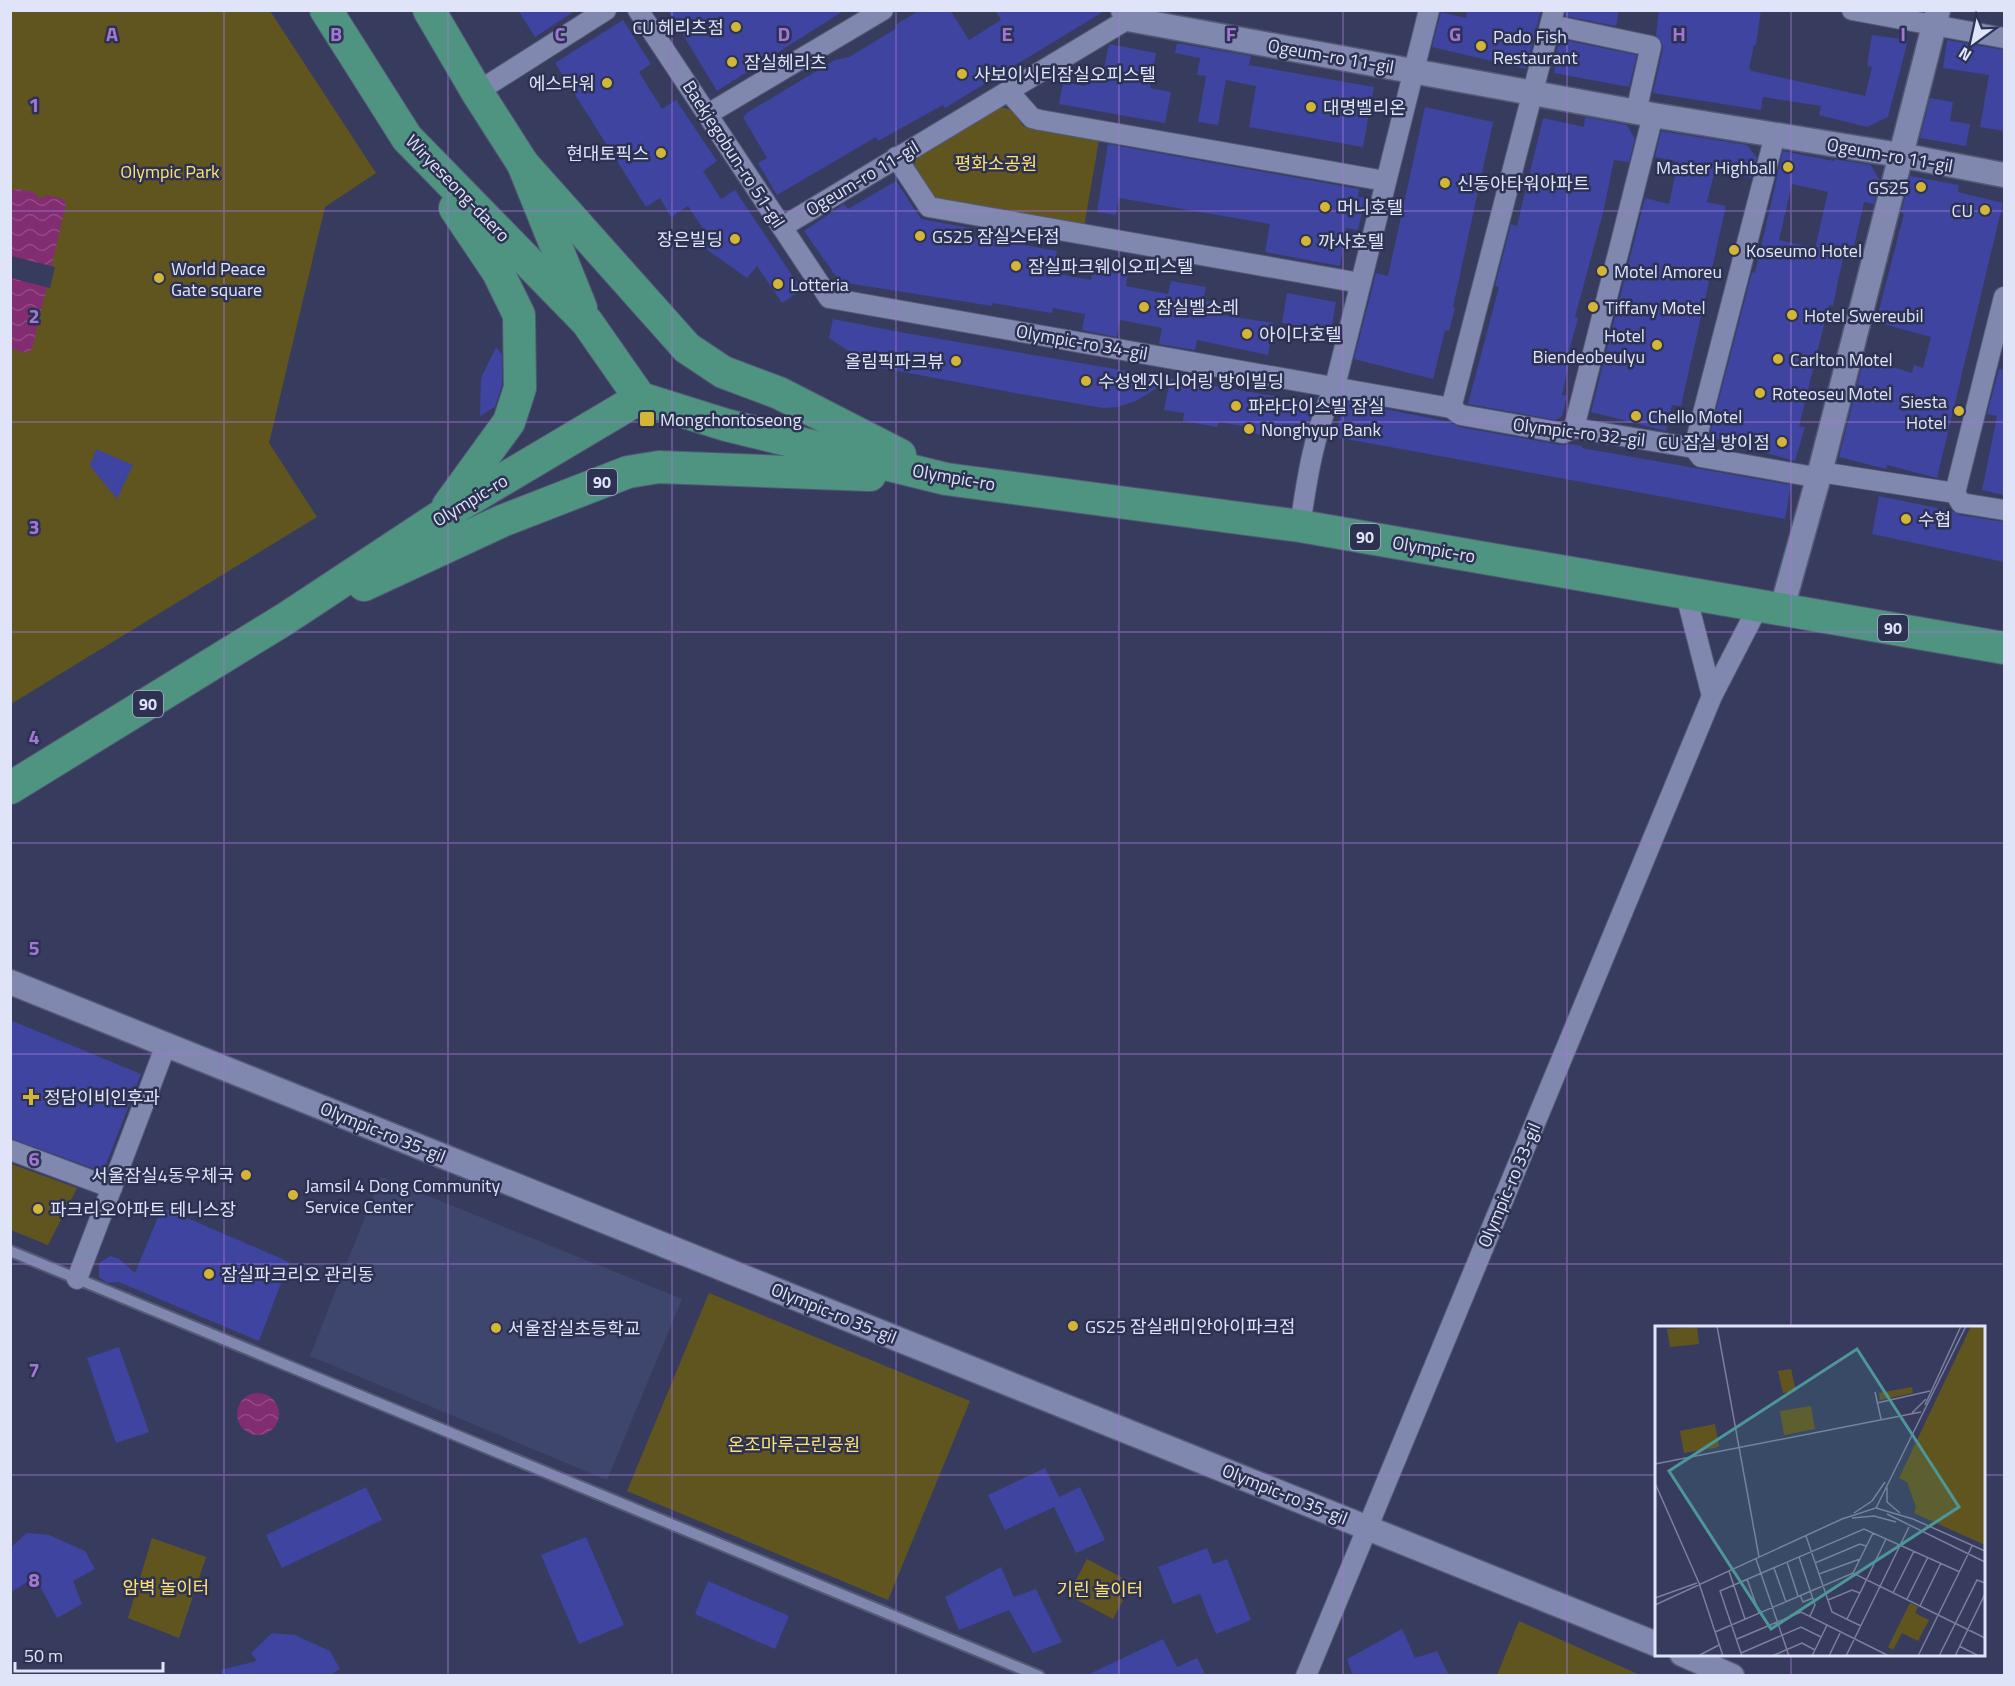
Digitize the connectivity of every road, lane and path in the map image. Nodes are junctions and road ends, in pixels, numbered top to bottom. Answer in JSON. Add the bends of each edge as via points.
{"nodes":[{"id":1,"x":326,"y":10,"type":"edge"},
{"id":2,"x":429,"y":10,"type":"edge"},
{"id":3,"x":606,"y":10,"type":"edge"},
{"id":4,"x":639,"y":10,"type":"edge"},
{"id":5,"x":883,"y":10,"type":"edge"},
{"id":6,"x":1429,"y":10,"type":"edge"},
{"id":7,"x":1851,"y":10,"type":"edge"},
{"id":8,"x":1126,"y":15,"type":"edge"},
{"id":9,"x":1553,"y":18,"type":"edge"},
{"id":10,"x":1936,"y":18,"type":"edge"},
{"id":11,"x":2004,"y":38,"type":"edge"},
{"id":12,"x":1414,"y":72,"type":"junction"},
{"id":13,"x":477,"y":92,"type":"junction"},
{"id":14,"x":1009,"y":92,"type":"junction"},
{"id":15,"x":1533,"y":92,"type":"junction"},
{"id":16,"x":708,"y":114,"type":"junction"},
{"id":17,"x":1645,"y":114,"type":"junction"},
{"id":18,"x":1775,"y":135,"type":"junction"},
{"id":19,"x":407,"y":138,"type":"junction"},
{"id":20,"x":1900,"y":155,"type":"junction"},
{"id":21,"x":896,"y":157,"type":"junction"},
{"id":22,"x":524,"y":164,"type":"junction"},
{"id":23,"x":2004,"y":175,"type":"edge"},
{"id":24,"x":1385,"y":181,"type":"junction"},
{"id":25,"x":782,"y":227,"type":"junction"},
{"id":26,"x":1360,"y":283,"type":"junction"},
{"id":27,"x":2004,"y":297,"type":"edge"},
{"id":28,"x":829,"y":298,"type":"joint"},
{"id":29,"x":587,"y":322,"type":"junction"},
{"id":30,"x":1335,"y":386,"type":"junction"},
{"id":31,"x":639,"y":398,"type":"junction"},
{"id":32,"x":1451,"y":408,"type":"junction"},
{"id":33,"x":1574,"y":428,"type":"junction"},
{"id":34,"x":1694,"y":448,"type":"junction"},
{"id":35,"x":1820,"y":472,"type":"junction"},
{"id":36,"x":945,"y":479,"type":"junction"},
{"id":37,"x":1954,"y":493,"type":"junction"},
{"id":38,"x":2004,"y":510,"type":"edge"},
{"id":39,"x":438,"y":518,"type":"junction"},
{"id":40,"x":1300,"y":526,"type":"junction"},
{"id":41,"x":1685,"y":591,"type":"junction"},
{"id":42,"x":1770,"y":606,"type":"junction"},
{"id":43,"x":285,"y":619,"type":"junction"},
{"id":44,"x":2004,"y":648,"type":"edge"},
{"id":45,"x":1712,"y":696,"type":"junction"},
{"id":46,"x":10,"y":788,"type":"edge"},
{"id":47,"x":10,"y":982,"type":"edge"},
{"id":48,"x":166,"y":1045,"type":"junction"},
{"id":49,"x":10,"y":1150,"type":"edge"},
{"id":50,"x":111,"y":1188,"type":"junction"},
{"id":51,"x":10,"y":1251,"type":"edge"},
{"id":52,"x":77,"y":1279,"type":"junction"},
{"id":53,"x":1366,"y":1527,"type":"junction"},
{"id":54,"x":1655,"y":1644,"type":"edge"},
{"id":55,"x":1687,"y":1656,"type":"edge"},
{"id":56,"x":1039,"y":1676,"type":"edge"},
{"id":57,"x":1306,"y":1676,"type":"edge"},
{"id":58,"x":1732,"y":1676,"type":"edge"}],
"edges":[{"from":1,"to":19,"type":"main road","name":"Wiryeseong-daero"},
{"from":2,"to":13,"type":"main road","name":"Wiryeseong-daero"},
{"from":3,"to":13,"type":"street"},
{"from":4,"to":16,"type":"street","name":"Baekjegobun-ro 51-gil"},
{"from":5,"to":16,"type":"street"},
{"from":6,"to":12,"type":"street"},
{"from":7,"to":10,"type":"street"},
{"from":8,"to":12,"type":"street","name":"Ogeum-ro 11-gil"},
{"from":8,"to":14,"type":"street","name":"Ogeum-ro 11-gil"},
{"from":9,"to":15,"type":"street"},
{"from":9,"to":17,"type":"street","via":[[1651,46]]},
{"from":10,"to":11,"type":"street"},
{"from":10,"to":20,"type":"street"},
{"from":12,"to":15,"type":"street","name":"Ogeum-ro 11-gil"},
{"from":12,"to":24,"type":"street"},
{"from":13,"to":22,"type":"main road","name":"Wiryeseong-daero"},
{"from":14,"to":21,"type":"street","name":"Ogeum-ro 11-gil"},
{"from":14,"to":24,"type":"street","via":[[1032,118],[1040,120]]},
{"from":15,"to":17,"type":"street","name":"Ogeum-ro 11-gil"},
{"from":15,"to":32,"type":"street"},
{"from":16,"to":25,"type":"street","name":"Baekjegobun-ro 51-gil"},
{"from":17,"to":18,"type":"street","name":"Ogeum-ro 11-gil"},
{"from":17,"to":33,"type":"street"},
{"from":18,"to":20,"type":"street","name":"Ogeum-ro 11-gil"},
{"from":18,"to":34,"type":"street"},
{"from":19,"to":29,"type":"main road","name":"Wiryeseong-daero"},
{"from":19,"to":39,"type":"main road","via":[[498,272],[519,315],[520,388],[509,422]]},
{"from":20,"to":23,"type":"street","name":"Ogeum-ro 11-gil"},
{"from":20,"to":35,"type":"street"},
{"from":21,"to":25,"type":"street","name":"Ogeum-ro 11-gil"},
{"from":21,"to":26,"type":"street","via":[[929,207]]},
{"from":22,"to":29,"type":"main road","name":"Wiryeseong-daero"},
{"from":22,"to":36,"type":"main road","via":[[687,348],[723,372],[779,393]]},
{"from":24,"to":26,"type":"street"},
{"from":25,"to":28,"type":"street","name":"Baekjegobun-ro 51-gil"},
{"from":26,"to":30,"type":"street"},
{"from":27,"to":37,"type":"street"},
{"from":28,"to":30,"type":"street","name":"Olympic-ro 34-gil"},
{"from":29,"to":31,"type":"main road","name":"Wiryeseong-daero"},
{"from":30,"to":32,"type":"street","name":"Olympic-ro 32-gil"},
{"from":30,"to":40,"type":"street","via":[[1322,414]]},
{"from":31,"to":36,"type":"main road","name":"Olympic-ro","number":"90","via":[[726,425]]},
{"from":31,"to":39,"type":"main road","name":"Olympic-ro","number":"90"},
{"from":32,"to":33,"type":"street","name":"Olympic-ro 32-gil","via":[[1461,415],[1563,433]]},
{"from":33,"to":34,"type":"street","name":"Olympic-ro 32-gil"},
{"from":34,"to":35,"type":"street","name":"Olympic-ro 32-gil","via":[[1701,457],[1809,476]]},
{"from":35,"to":37,"type":"street","name":"Olympic-ro 32-gil"},
{"from":35,"to":42,"type":"street"},
{"from":36,"to":40,"type":"main road","name":"Olympic-ro","number":"90"},
{"from":36,"to":43,"type":"main road","number":"90","via":[[658,467],[628,472],[502,521]]},
{"from":37,"to":38,"type":"street","name":"Olympic-ro 32-gil","via":[[1961,503]]},
{"from":39,"to":43,"type":"main road","name":"Olympic-ro","number":"90"},
{"from":40,"to":41,"type":"main road","name":"Olympic-ro","number":"90"},
{"from":41,"to":42,"type":"main road","name":"Olympic-ro","number":"90"},
{"from":41,"to":45,"type":"street"},
{"from":42,"to":44,"type":"main road","name":"Olympic-ro","number":"90"},
{"from":42,"to":45,"type":"street","name":"Olympic-ro 33-gil"},
{"from":43,"to":46,"type":"main road","name":"Olympic-ro","number":"90"},
{"from":45,"to":53,"type":"street","name":"Olympic-ro 33-gil"},
{"from":47,"to":48,"type":"street","name":"Olympic-ro 35-gil"},
{"from":48,"to":50,"type":"street"},
{"from":48,"to":53,"type":"street","name":"Olympic-ro 35-gil"},
{"from":49,"to":50,"type":"street"},
{"from":50,"to":52,"type":"street"},
{"from":51,"to":52,"type":"lane"},
{"from":52,"to":56,"type":"lane"},
{"from":53,"to":54,"type":"street","name":"Olympic-ro 35-gil"},
{"from":53,"to":57,"type":"street","name":"Olympic-ro 33-gil"},
{"from":55,"to":58,"type":"street"}]}
